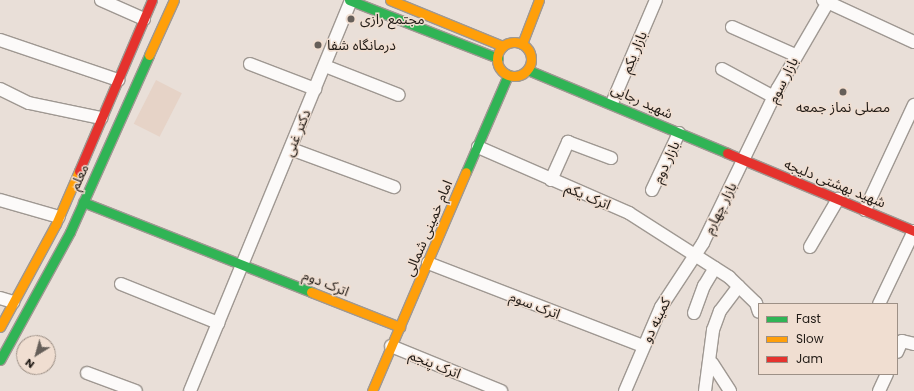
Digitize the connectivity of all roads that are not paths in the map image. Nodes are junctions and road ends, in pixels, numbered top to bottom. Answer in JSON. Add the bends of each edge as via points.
{"nodes":[{"id":1,"x":101,"y":0,"type":"edge"},
{"id":2,"x":152,"y":0,"type":"edge"},
{"id":3,"x":174,"y":0,"type":"edge"},
{"id":4,"x":350,"y":0,"type":"edge"},
{"id":5,"x":390,"y":0,"type":"edge"},
{"id":6,"x":540,"y":0,"type":"edge"},
{"id":7,"x":656,"y":0,"type":"edge"},
{"id":8,"x":825,"y":1,"type":"edge"},
{"id":9,"x":144,"y":19,"type":"junction"},
{"id":10,"x":732,"y":27,"type":"dead end"},
{"id":11,"x":0,"y":40,"type":"edge"},
{"id":12,"x":914,"y":42,"type":"edge"},
{"id":13,"x":522,"y":44,"type":"junction"},
{"id":14,"x":504,"y":46,"type":"junction"},
{"id":15,"x":795,"y":55,"type":"junction"},
{"id":16,"x":498,"y":58,"type":"junction"},
{"id":17,"x":250,"y":64,"type":"dead end"},
{"id":18,"x":325,"y":66,"type":"junction"},
{"id":19,"x":722,"y":69,"type":"dead end"},
{"id":20,"x":528,"y":70,"type":"junction"},
{"id":21,"x":508,"y":75,"type":"junction"},
{"id":22,"x":118,"y":80,"type":"junction"},
{"id":23,"x":0,"y":89,"type":"edge"},
{"id":24,"x":315,"y":89,"type":"junction"},
{"id":25,"x":399,"y":95,"type":"dead end"},
{"id":26,"x":774,"y":97,"type":"junction"},
{"id":27,"x":612,"y":103,"type":"junction"},
{"id":28,"x":912,"y":114,"type":"edge"},
{"id":29,"x":101,"y":118,"type":"junction"},
{"id":30,"x":679,"y":133,"type":"junction"},
{"id":31,"x":478,"y":147,"type":"junction"},
{"id":32,"x":291,"y":149,"type":"junction"},
{"id":33,"x":611,"y":158,"type":"dead end"},
{"id":34,"x":744,"y":161,"type":"junction"},
{"id":35,"x":551,"y":180,"type":"junction"},
{"id":36,"x":394,"y":187,"type":"dead end"},
{"id":37,"x":652,"y":190,"type":"dead end"},
{"id":38,"x":838,"y":199,"type":"junction"},
{"id":39,"x":0,"y":200,"type":"edge"},
{"id":40,"x":83,"y":202,"type":"junction"},
{"id":41,"x":865,"y":210,"type":"junction"},
{"id":42,"x":58,"y":220,"type":"junction"},
{"id":43,"x":914,"y":231,"type":"edge"},
{"id":44,"x":70,"y":232,"type":"junction"},
{"id":45,"x":810,"y":247,"type":"dead end"},
{"id":46,"x":694,"y":253,"type":"junction"},
{"id":47,"x":428,"y":263,"type":"junction"},
{"id":48,"x":242,"y":265,"type":"junction"},
{"id":49,"x":716,"y":268,"type":"junction"},
{"id":50,"x":121,"y":284,"type":"dead end"},
{"id":51,"x":739,"y":286,"type":"junction"},
{"id":52,"x":0,"y":298,"type":"edge"},
{"id":53,"x":13,"y":302,"type":"junction"},
{"id":54,"x":879,"y":303,"type":"edge"},
{"id":55,"x":758,"y":309,"type":"edge"},
{"id":56,"x":694,"y":313,"type":"dead end"},
{"id":57,"x":218,"y":323,"type":"junction"},
{"id":58,"x":0,"y":327,"type":"edge"},
{"id":59,"x":400,"y":327,"type":"junction"},
{"id":60,"x":914,"y":344,"type":"edge"},
{"id":61,"x":391,"y":346,"type":"junction"},
{"id":62,"x":642,"y":346,"type":"junction"},
{"id":63,"x":898,"y":350,"type":"edge"},
{"id":64,"x":0,"y":360,"type":"edge"},
{"id":65,"x":712,"y":363,"type":"junction"},
{"id":66,"x":87,"y":373,"type":"dead end"},
{"id":67,"x":886,"y":375,"type":"edge"},
{"id":68,"x":136,"y":391,"type":"edge"},
{"id":69,"x":190,"y":391,"type":"edge"},
{"id":70,"x":372,"y":391,"type":"edge"},
{"id":71,"x":501,"y":391,"type":"edge"},
{"id":72,"x":625,"y":391,"type":"edge"},
{"id":73,"x":705,"y":391,"type":"edge"},
{"id":74,"x":730,"y":391,"type":"edge"},
{"id":75,"x":878,"y":391,"type":"edge"}],
"edges":[{"from":1,"to":9,"type":"street"},
{"from":2,"to":9,"type":"main road","name":"معلم"},
{"from":3,"to":40,"type":"main road","name":"معلم"},
{"from":4,"to":16,"type":"main road"},
{"from":4,"to":18,"type":"street","name":"دکتر غنی"},
{"from":5,"to":14,"type":"main road"},
{"from":6,"to":13,"type":"main road"},
{"from":7,"to":27,"type":"street","name":"بازار یکم"},
{"from":8,"to":12,"type":"street"},
{"from":8,"to":15,"type":"street","name":"بازار سوم"},
{"from":9,"to":22,"type":"main road","name":"معلم"},
{"from":10,"to":15,"type":"street"},
{"from":11,"to":22,"type":"street"},
{"from":13,"to":14,"type":"main road"},
{"from":13,"to":20,"type":"main road","via":[[530,53]]},
{"from":14,"to":16,"type":"main road"},
{"from":15,"to":26,"type":"street","name":"بازار سوم"},
{"from":16,"to":21,"type":"main road","via":[[502,71]]},
{"from":17,"to":24,"type":"street"},
{"from":18,"to":24,"type":"street","name":"دکتر غنی"},
{"from":18,"to":25,"type":"street"},
{"from":19,"to":26,"type":"street"},
{"from":20,"to":21,"type":"main road","via":[[519,75]]},
{"from":20,"to":27,"type":"main road","name":"شهید رجایی"},
{"from":21,"to":31,"type":"main road","name":"امام خمینی شمالی"},
{"from":22,"to":29,"type":"main road","name":"معلم"},
{"from":23,"to":29,"type":"street","via":[[29,103]]},
{"from":24,"to":32,"type":"street","name":"دکتر غنی"},
{"from":26,"to":34,"type":"street","name":"بازار سوم"},
{"from":27,"to":30,"type":"main road","name":"شهید رجایی"},
{"from":28,"to":41,"type":"street"},
{"from":29,"to":42,"type":"main road","name":"معلم"},
{"from":30,"to":34,"type":"main road","name":"شهید رجایی"},
{"from":30,"to":37,"type":"street","name":"بازار دوم"},
{"from":31,"to":35,"type":"street","name":"اترک یکم"},
{"from":31,"to":47,"type":"main road","name":"امام خمینی شمالی"},
{"from":32,"to":36,"type":"street"},
{"from":32,"to":48,"type":"street","name":"دکتر غنی"},
{"from":33,"to":35,"type":"street","via":[[568,142]]},
{"from":34,"to":38,"type":"main road","name":"شهید بهشتی دلیجه"},
{"from":34,"to":46,"type":"street","name":"بازار چهارم"},
{"from":35,"to":46,"type":"street","name":"اترک یکم","via":[[629,214]]},
{"from":38,"to":41,"type":"main road","name":"شهید بهشتی دلیجه"},
{"from":38,"to":45,"type":"street"},
{"from":39,"to":42,"type":"street"},
{"from":40,"to":44,"type":"main road","name":"معلم"},
{"from":40,"to":48,"type":"main road","name":"اترک دوم"},
{"from":41,"to":43,"type":"main road","name":"شهید بهشتی دلیجه"},
{"from":42,"to":44,"type":"main road","via":[[59,234]]},
{"from":42,"to":53,"type":"main road","name":"معلم"},
{"from":43,"to":54,"type":"street"},
{"from":44,"to":64,"type":"main road","name":"معلم"},
{"from":46,"to":49,"type":"street","name":"اترک یکم"},
{"from":46,"to":62,"type":"street","name":"کمینه دو"},
{"from":47,"to":59,"type":"main road","name":"امام خمینی شمالی"},
{"from":47,"to":62,"type":"street","name":"اترک سوم"},
{"from":48,"to":57,"type":"street","name":"دکتر غنی"},
{"from":48,"to":59,"type":"main road","name":"اترک دوم"},
{"from":49,"to":51,"type":"street","name":"اترک یکم"},
{"from":49,"to":56,"type":"street","via":[[704,286]]},
{"from":50,"to":57,"type":"street"},
{"from":51,"to":55,"type":"street","name":"اترک یکم","via":[[756,303]]},
{"from":51,"to":65,"type":"street","via":[[720,311],[715,324]]},
{"from":52,"to":53,"type":"street"},
{"from":53,"to":58,"type":"main road","name":"معلم"},
{"from":57,"to":69,"type":"street","name":"دکتر غنی"},
{"from":59,"to":61,"type":"main road","name":"امام خمینی شمالی"},
{"from":60,"to":63,"type":"street","via":[[902,341]]},
{"from":61,"to":70,"type":"main road","name":"امام خمینی شمالی"},
{"from":61,"to":71,"type":"street","name":"اترک پنجم"},
{"from":62,"to":72,"type":"street","name":"کمینه دو"},
{"from":65,"to":73,"type":"street"},
{"from":65,"to":74,"type":"street"},
{"from":66,"to":68,"type":"street"},
{"from":67,"to":75,"type":"street"}]}
